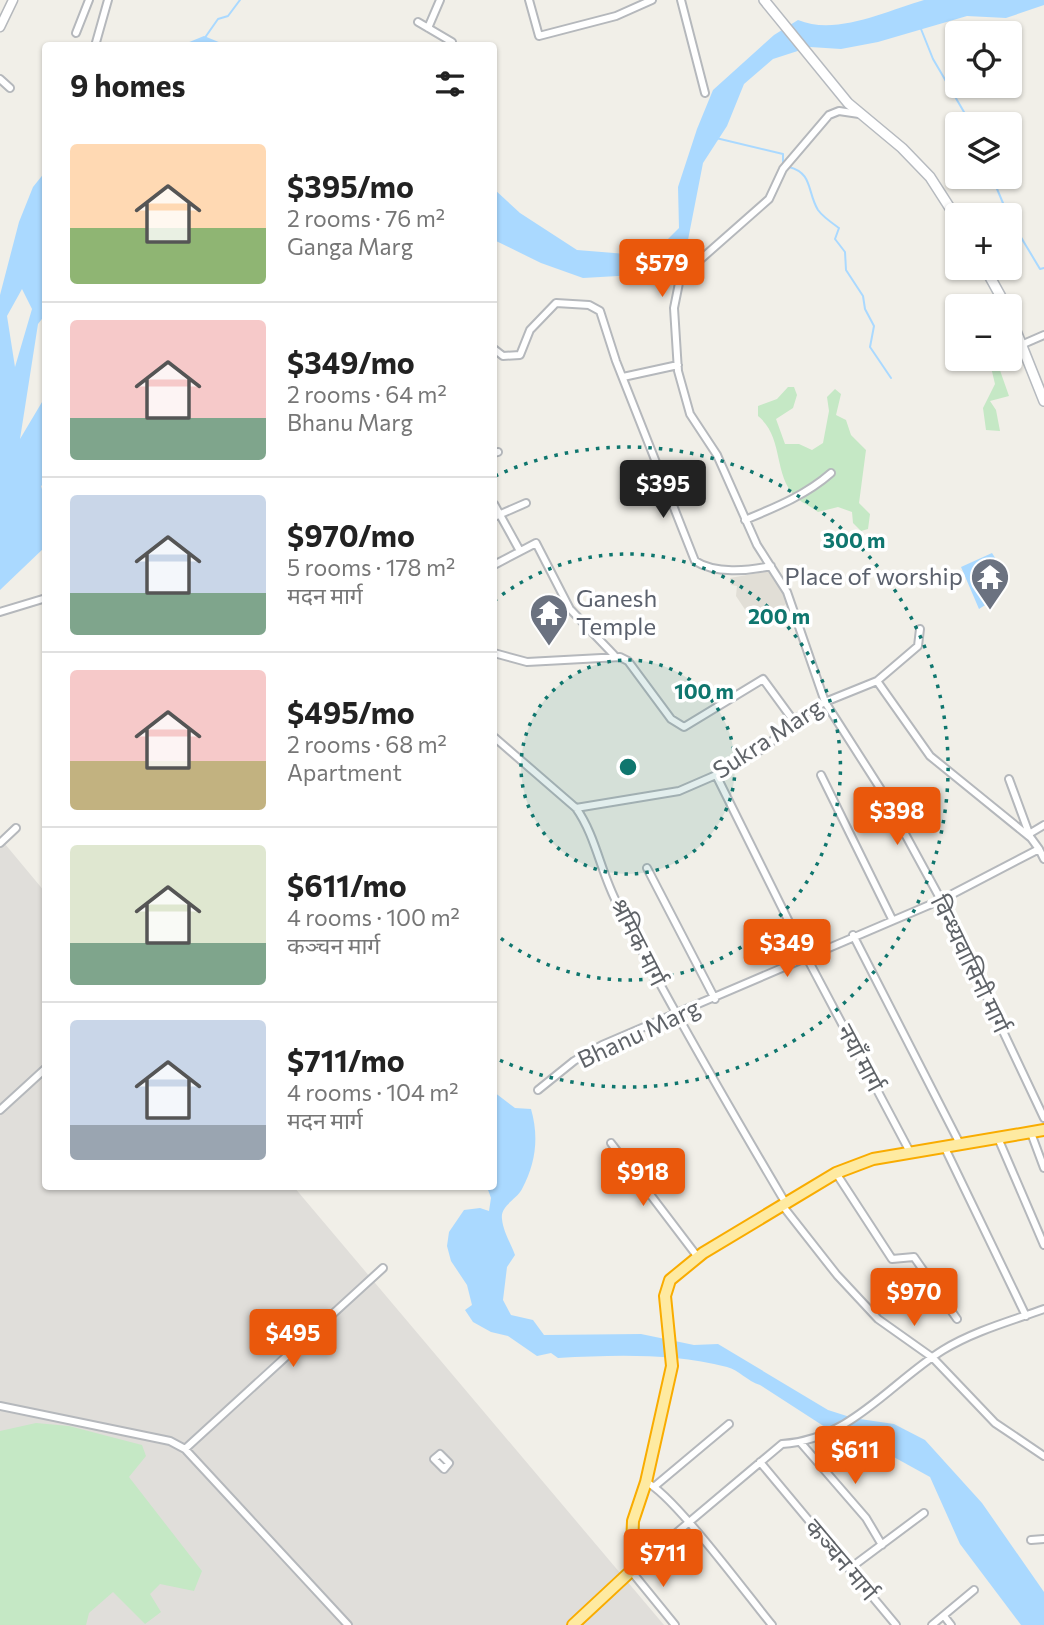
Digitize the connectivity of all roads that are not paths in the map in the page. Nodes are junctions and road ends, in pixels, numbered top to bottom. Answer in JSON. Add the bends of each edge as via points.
{"nodes":[{"id":1,"x":13,"y":0,"type":"edge"},
{"id":2,"x":89,"y":0,"type":"edge"},
{"id":3,"x":108,"y":0,"type":"edge"},
{"id":4,"x":440,"y":0,"type":"edge"},
{"id":5,"x":529,"y":0,"type":"edge"},
{"id":6,"x":652,"y":0,"type":"edge"},
{"id":7,"x":681,"y":0,"type":"edge"},
{"id":8,"x":764,"y":0,"type":"edge"},
{"id":9,"x":418,"y":23,"type":"dead end"},
{"id":10,"x":0,"y":27,"type":"edge"},
{"id":11,"x":428,"y":28,"type":"junction"},
{"id":12,"x":76,"y":33,"type":"dead end"},
{"id":13,"x":95,"y":42,"type":"edge"},
{"id":14,"x":452,"y":42,"type":"dead end"},
{"id":15,"x":0,"y":79,"type":"edge"},
{"id":16,"x":10,"y":88,"type":"dead end"},
{"id":17,"x":705,"y":93,"type":"dead end"},
{"id":18,"x":859,"y":114,"type":"junction"},
{"id":19,"x":947,"y":203,"type":"edge"},
{"id":20,"x":1044,"y":335,"type":"edge"},
{"id":21,"x":1022,"y":345,"type":"edge"},
{"id":22,"x":1022,"y":347,"type":"edge"},
{"id":23,"x":497,"y":351,"type":"edge"},
{"id":24,"x":678,"y":365,"type":"junction"},
{"id":25,"x":624,"y":377,"type":"junction"},
{"id":26,"x":1044,"y":401,"type":"edge"},
{"id":27,"x":831,"y":473,"type":"dead end"},
{"id":28,"x":526,"y":503,"type":"dead end"},
{"id":29,"x":497,"y":516,"type":"edge"},
{"id":30,"x":745,"y":520,"type":"junction"},
{"id":31,"x":520,"y":551,"type":"junction"},
{"id":32,"x":497,"y":563,"type":"edge"},
{"id":33,"x":771,"y":566,"type":"junction"},
{"id":34,"x":42,"y":599,"type":"edge"},
{"id":35,"x":0,"y":612,"type":"edge"},
{"id":36,"x":920,"y":629,"type":"dead end"},
{"id":37,"x":497,"y":654,"type":"edge"},
{"id":38,"x":614,"y":655,"type":"junction"},
{"id":39,"x":877,"y":681,"type":"junction"},
{"id":40,"x":825,"y":702,"type":"junction"},
{"id":41,"x":793,"y":720,"type":"junction"},
{"id":42,"x":497,"y":740,"type":"edge"},
{"id":43,"x":716,"y":775,"type":"junction"},
{"id":44,"x":821,"y":775,"type":"dead end"},
{"id":45,"x":1009,"y":779,"type":"dead end"},
{"id":46,"x":576,"y":808,"type":"junction"},
{"id":47,"x":1044,"y":825,"type":"edge"},
{"id":48,"x":16,"y":828,"type":"dead end"},
{"id":49,"x":1030,"y":836,"type":"junction"},
{"id":50,"x":0,"y":843,"type":"edge"},
{"id":51,"x":1039,"y":849,"type":"junction"},
{"id":52,"x":1044,"y":859,"type":"edge"},
{"id":53,"x":647,"y":868,"type":"dead end"},
{"id":54,"x":941,"y":900,"type":"junction"},
{"id":55,"x":892,"y":919,"type":"junction"},
{"id":56,"x":853,"y":935,"type":"junction"},
{"id":57,"x":806,"y":956,"type":"junction"},
{"id":58,"x":715,"y":999,"type":"junction"},
{"id":59,"x":676,"y":1016,"type":"junction"},
{"id":60,"x":42,"y":1072,"type":"edge"},
{"id":61,"x":538,"y":1090,"type":"dead end"},
{"id":62,"x":0,"y":1110,"type":"edge"},
{"id":63,"x":1044,"y":1118,"type":"edge"},
{"id":64,"x":1044,"y":1130,"type":"edge"},
{"id":65,"x":1031,"y":1133,"type":"junction"},
{"id":66,"x":999,"y":1138,"type":"junction"},
{"id":67,"x":611,"y":1143,"type":"dead end"},
{"id":68,"x":960,"y":1144,"type":"junction"},
{"id":69,"x":944,"y":1146,"type":"junction"},
{"id":70,"x":910,"y":1152,"type":"junction"},
{"id":71,"x":1044,"y":1168,"type":"edge"},
{"id":72,"x":836,"y":1173,"type":"junction"},
{"id":73,"x":783,"y":1203,"type":"junction"},
{"id":74,"x":1044,"y":1245,"type":"edge"},
{"id":75,"x":697,"y":1256,"type":"junction"},
{"id":76,"x":383,"y":1268,"type":"dead end"},
{"id":77,"x":1044,"y":1308,"type":"edge"},
{"id":78,"x":1026,"y":1316,"type":"junction"},
{"id":79,"x":957,"y":1319,"type":"dead end"},
{"id":80,"x":933,"y":1358,"type":"junction"},
{"id":81,"x":0,"y":1406,"type":"edge"},
{"id":82,"x":729,"y":1424,"type":"dead end"},
{"id":83,"x":801,"y":1443,"type":"junction"},
{"id":84,"x":185,"y":1449,"type":"junction"},
{"id":85,"x":1044,"y":1457,"type":"edge"},
{"id":86,"x":760,"y":1462,"type":"junction"},
{"id":87,"x":650,"y":1484,"type":"junction"},
{"id":88,"x":924,"y":1513,"type":"dead end"},
{"id":89,"x":688,"y":1523,"type":"junction"},
{"id":90,"x":1044,"y":1539,"type":"edge"},
{"id":91,"x":1031,"y":1540,"type":"dead end"},
{"id":92,"x":882,"y":1545,"type":"junction"},
{"id":93,"x":849,"y":1569,"type":"junction"},
{"id":94,"x":631,"y":1571,"type":"junction"},
{"id":95,"x":974,"y":1590,"type":"dead end"},
{"id":96,"x":943,"y":1616,"type":"junction"},
{"id":97,"x":348,"y":1625,"type":"edge"},
{"id":98,"x":573,"y":1625,"type":"edge"},
{"id":99,"x":675,"y":1625,"type":"edge"},
{"id":100,"x":772,"y":1625,"type":"edge"},
{"id":101,"x":896,"y":1625,"type":"edge"},
{"id":102,"x":932,"y":1625,"type":"edge"},
{"id":103,"x":951,"y":1625,"type":"edge"}],
"edges":[{"from":1,"to":10,"type":"street"},
{"from":2,"to":12,"type":"street"},
{"from":3,"to":13,"type":"street"},
{"from":4,"to":11,"type":"street"},
{"from":5,"to":6,"type":"street","via":[[539,36],[616,16]]},
{"from":7,"to":17,"type":"street"},
{"from":8,"to":18,"type":"main road"},
{"from":9,"to":11,"type":"street"},
{"from":11,"to":14,"type":"street"},
{"from":15,"to":16,"type":"street"},
{"from":18,"to":19,"type":"main road","via":[[902,148]]},
{"from":18,"to":24,"type":"street","name":"विन्ध्यवासिनी मार्ग","via":[[839,111],[829,115],[783,169],[769,199],[680,283],[674,307]]},
{"from":20,"to":21,"type":"street"},
{"from":22,"to":26,"type":"main road"},
{"from":23,"to":25,"type":"street","via":[[512,358],[520,355],[530,330],[556,303],[589,305],[600,311]]},
{"from":24,"to":25,"type":"street"},
{"from":24,"to":30,"type":"street","name":"विन्ध्यवासिनी मार्ग","via":[[690,414],[717,455]]},
{"from":25,"to":33,"type":"street","via":[[695,561],[715,569]]},
{"from":27,"to":30,"type":"street","via":[[786,503]]},
{"from":28,"to":29,"type":"street"},
{"from":29,"to":31,"type":"street"},
{"from":30,"to":33,"type":"street","name":"विन्ध्यवासिनी मार्ग"},
{"from":31,"to":32,"type":"street"},
{"from":31,"to":38,"type":"street","via":[[536,543],[570,610]]},
{"from":33,"to":40,"type":"street","name":"विन्ध्यवासिनी मार्ग","via":[[787,592]]},
{"from":34,"to":35,"type":"street"},
{"from":36,"to":39,"type":"street","name":"Sukra Marg","via":[[918,646]]},
{"from":37,"to":38,"type":"street","via":[[527,662]]},
{"from":38,"to":41,"type":"street","via":[[628,662],[678,726],[684,727],[760,678]]},
{"from":39,"to":40,"type":"street","name":"Sukra Marg"},
{"from":39,"to":49,"type":"street","via":[[930,756]]},
{"from":40,"to":41,"type":"street","name":"Sukra Marg"},
{"from":40,"to":54,"type":"street","name":"विन्ध्यवासिनी मार्ग","via":[[880,788]]},
{"from":41,"to":43,"type":"street","name":"Sukra Marg","via":[[766,747]]},
{"from":42,"to":46,"type":"street","name":"श्रमिक मार्ग"},
{"from":43,"to":46,"type":"street","name":"Sukra Marg","via":[[678,791]]},
{"from":43,"to":57,"type":"street","name":"नयाँ मार्ग"},
{"from":44,"to":55,"type":"street"},
{"from":45,"to":49,"type":"street"},
{"from":46,"to":59,"type":"street","name":"श्रमिक मार्ग","via":[[616,901]]},
{"from":47,"to":49,"type":"street"},
{"from":48,"to":50,"type":"street"},
{"from":49,"to":51,"type":"street"},
{"from":51,"to":52,"type":"street"},
{"from":51,"to":54,"type":"street","name":"Bhanu Marg"},
{"from":53,"to":58,"type":"street"},
{"from":54,"to":55,"type":"street","name":"Bhanu Marg"},
{"from":54,"to":63,"type":"street","name":"विन्ध्यवासिनी मार्ग"},
{"from":55,"to":56,"type":"street","name":"Bhanu Marg"},
{"from":56,"to":57,"type":"street","name":"Bhanu Marg"},
{"from":56,"to":68,"type":"street"},
{"from":57,"to":58,"type":"street","name":"Bhanu Marg"},
{"from":57,"to":70,"type":"street","name":"नयाँ मार्ग"},
{"from":58,"to":59,"type":"street","name":"Bhanu Marg"},
{"from":59,"to":61,"type":"street","name":"Bhanu Marg","via":[[602,1045]]},
{"from":59,"to":73,"type":"street","name":"श्रमिक मार्ग"},
{"from":60,"to":62,"type":"street"},
{"from":64,"to":65,"type":"highway"},
{"from":65,"to":66,"type":"highway"},
{"from":65,"to":71,"type":"street"},
{"from":66,"to":68,"type":"highway"},
{"from":66,"to":74,"type":"street"},
{"from":67,"to":75,"type":"street"},
{"from":68,"to":69,"type":"highway"},
{"from":69,"to":70,"type":"highway"},
{"from":69,"to":78,"type":"street"},
{"from":70,"to":72,"type":"highway"},
{"from":72,"to":73,"type":"highway"},
{"from":72,"to":79,"type":"street","via":[[892,1259],[914,1257]]},
{"from":73,"to":75,"type":"highway"},
{"from":73,"to":80,"type":"street","name":"श्रमिक मार्ग","via":[[837,1275],[878,1319]]},
{"from":75,"to":87,"type":"highway","via":[[666,1286],[672,1366]]},
{"from":76,"to":84,"type":"street"},
{"from":77,"to":78,"type":"street"},
{"from":78,"to":80,"type":"street","via":[[973,1336]]},
{"from":80,"to":83,"type":"street","via":[[871,1408]]},
{"from":80,"to":85,"type":"street","name":"श्रमिक मार्ग","via":[[995,1423]]},
{"from":81,"to":84,"type":"street","via":[[170,1441]]},
{"from":82,"to":87,"type":"street"},
{"from":83,"to":86,"type":"street","via":[[782,1444]]},
{"from":83,"to":92,"type":"street","via":[[866,1518]]},
{"from":84,"to":97,"type":"street"},
{"from":86,"to":89,"type":"street"},
{"from":86,"to":93,"type":"street","name":"कञ्चन मार्ग"},
{"from":87,"to":89,"type":"street"},
{"from":87,"to":94,"type":"highway","via":[[633,1521]]},
{"from":88,"to":92,"type":"street"},
{"from":89,"to":94,"type":"street"},
{"from":89,"to":100,"type":"street"},
{"from":90,"to":91,"type":"street"},
{"from":92,"to":93,"type":"street"},
{"from":93,"to":101,"type":"street","name":"कञ्चन मार्ग"},
{"from":94,"to":98,"type":"highway"},
{"from":94,"to":99,"type":"street"},
{"from":95,"to":96,"type":"street"},
{"from":96,"to":102,"type":"street"},
{"from":96,"to":103,"type":"street"}]}
